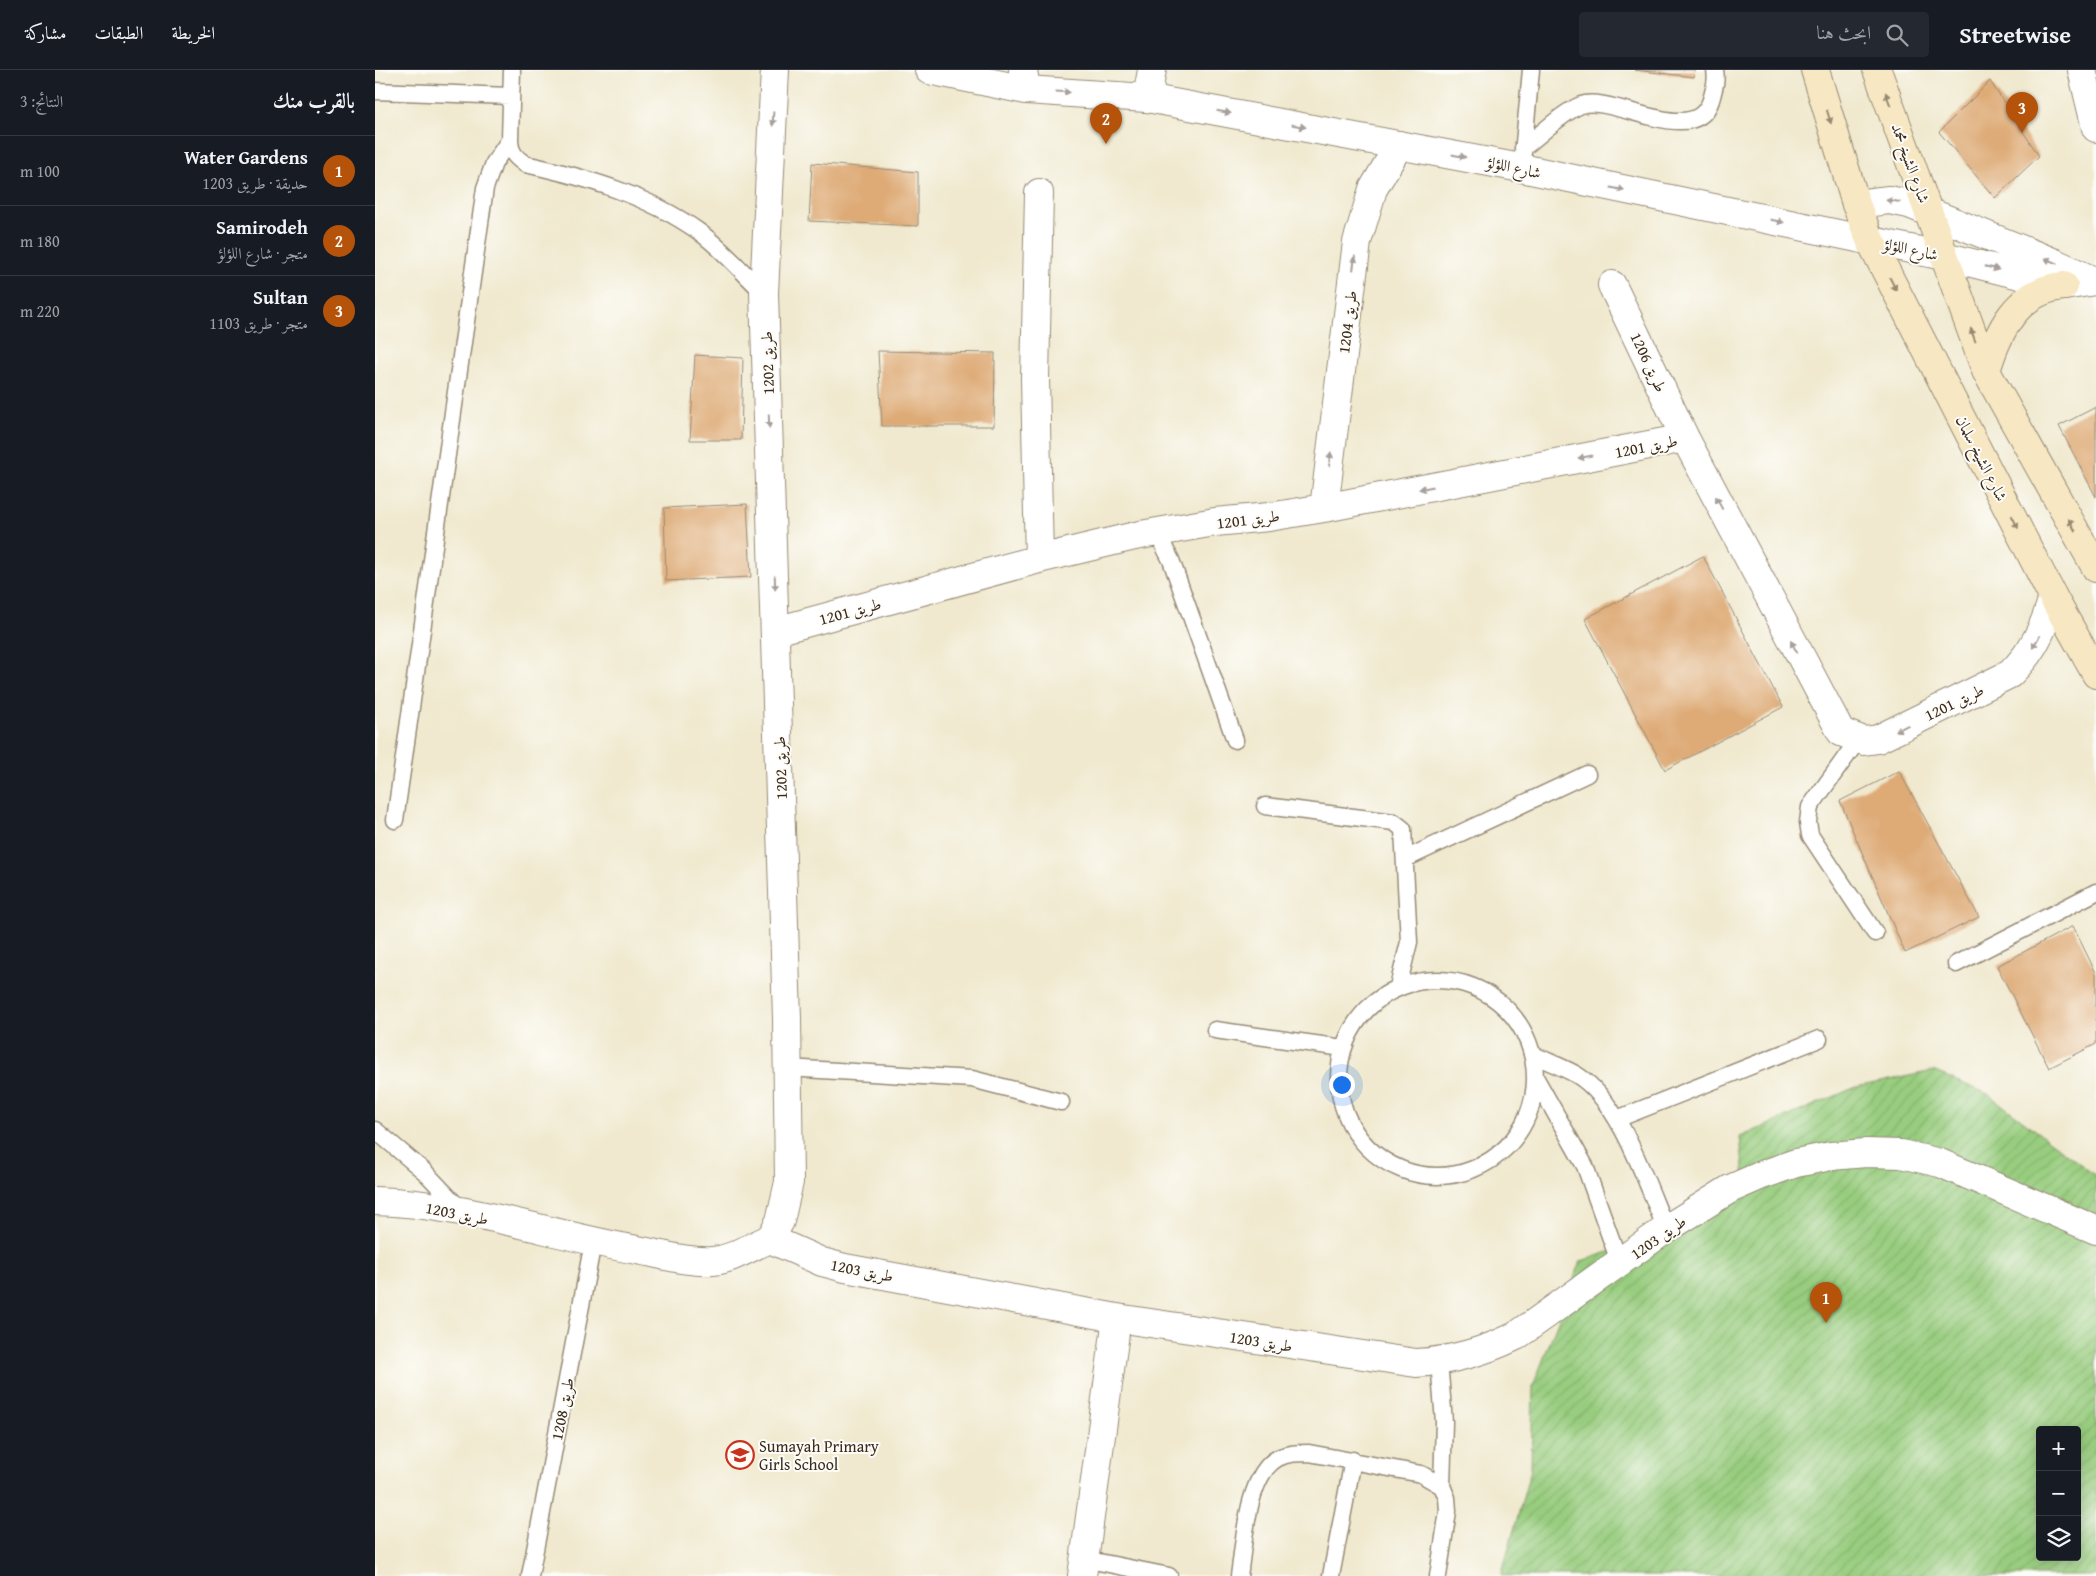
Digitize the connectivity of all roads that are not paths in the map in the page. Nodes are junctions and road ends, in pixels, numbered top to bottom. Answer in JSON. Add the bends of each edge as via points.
{"nodes":[{"id":1,"x":512,"y":70,"type":"edge"},
{"id":2,"x":775,"y":70,"type":"edge"},
{"id":3,"x":929,"y":70,"type":"edge"},
{"id":4,"x":1152,"y":70,"type":"edge"},
{"id":5,"x":1531,"y":70,"type":"edge"},
{"id":6,"x":1715,"y":70,"type":"edge"},
{"id":7,"x":1815,"y":70,"type":"edge"},
{"id":8,"x":1877,"y":70,"type":"edge"},
{"id":9,"x":2082,"y":70,"type":"edge"},
{"id":10,"x":1025,"y":80,"type":"edge"},
{"id":11,"x":375,"y":91,"type":"edge"},
{"id":12,"x":510,"y":96,"type":"junction"},
{"id":13,"x":1147,"y":98,"type":"junction"},
{"id":14,"x":2096,"y":128,"type":"edge"},
{"id":15,"x":510,"y":139,"type":"junction"},
{"id":16,"x":1399,"y":145,"type":"junction"},
{"id":17,"x":1522,"y":158,"type":"junction"},
{"id":18,"x":1039,"y":194,"type":"dead end"},
{"id":19,"x":1856,"y":204,"type":"junction"},
{"id":20,"x":1928,"y":210,"type":"junction"},
{"id":21,"x":1870,"y":240,"type":"junction"},
{"id":22,"x":1945,"y":256,"type":"junction"},
{"id":23,"x":2096,"y":281,"type":"edge"},
{"id":24,"x":1612,"y":285,"type":"dead end"},
{"id":25,"x":2064,"y":286,"type":"junction"},
{"id":26,"x":764,"y":293,"type":"junction"},
{"id":27,"x":1985,"y":371,"type":"junction"},
{"id":28,"x":1685,"y":438,"type":"junction"},
{"id":29,"x":1323,"y":508,"type":"junction"},
{"id":30,"x":1157,"y":533,"type":"junction"},
{"id":31,"x":1039,"y":559,"type":"junction"},
{"id":32,"x":2096,"y":568,"type":"edge"},
{"id":33,"x":2053,"y":597,"type":"junction"},
{"id":34,"x":777,"y":631,"type":"junction"},
{"id":35,"x":2096,"y":674,"type":"edge"},
{"id":36,"x":1235,"y":740,"type":"dead end"},
{"id":37,"x":1858,"y":740,"type":"junction"},
{"id":38,"x":1587,"y":774,"type":"dead end"},
{"id":39,"x":1265,"y":806,"type":"dead end"},
{"id":40,"x":395,"y":820,"type":"dead end"},
{"id":41,"x":1405,"y":858,"type":"junction"},
{"id":42,"x":2096,"y":892,"type":"edge"},
{"id":43,"x":1875,"y":933,"type":"dead end"},
{"id":44,"x":1956,"y":964,"type":"dead end"},
{"id":45,"x":1398,"y":987,"type":"junction"},
{"id":46,"x":1215,"y":1030,"type":"dead end"},
{"id":47,"x":1819,"y":1039,"type":"dead end"},
{"id":48,"x":1343,"y":1048,"type":"junction"},
{"id":49,"x":1532,"y":1054,"type":"junction"},
{"id":50,"x":787,"y":1068,"type":"junction"},
{"id":51,"x":1535,"y":1077,"type":"junction"},
{"id":52,"x":1061,"y":1102,"type":"dead end"},
{"id":53,"x":1617,"y":1119,"type":"junction"},
{"id":54,"x":375,"y":1130,"type":"edge"},
{"id":55,"x":375,"y":1201,"type":"edge"},
{"id":56,"x":464,"y":1212,"type":"junction"},
{"id":57,"x":1666,"y":1229,"type":"junction"},
{"id":58,"x":2096,"y":1230,"type":"edge"},
{"id":59,"x":770,"y":1239,"type":"junction"},
{"id":60,"x":593,"y":1242,"type":"junction"},
{"id":61,"x":1620,"y":1264,"type":"junction"},
{"id":62,"x":1117,"y":1318,"type":"junction"},
{"id":63,"x":1439,"y":1362,"type":"junction"},
{"id":64,"x":1353,"y":1460,"type":"junction"},
{"id":65,"x":1442,"y":1486,"type":"junction"},
{"id":66,"x":1083,"y":1567,"type":"edge"},
{"id":67,"x":530,"y":1576,"type":"edge"},
{"id":68,"x":1169,"y":1576,"type":"edge"},
{"id":69,"x":1239,"y":1576,"type":"edge"},
{"id":70,"x":1331,"y":1576,"type":"edge"},
{"id":71,"x":1438,"y":1576,"type":"edge"}],
"edges":[{"from":1,"to":12,"type":"lane"},
{"from":2,"to":26,"type":"street","name":"طريق 1202","one_way":true},
{"from":3,"to":10,"type":"street","name":"شارع اللؤلؤ"},
{"from":4,"to":13,"type":"street"},
{"from":5,"to":17,"type":"lane"},
{"from":6,"to":17,"type":"lane","via":[[1717,81],[1709,106],[1696,117],[1652,119],[1611,107],[1582,105],[1568,113]]},
{"from":7,"to":19,"type":"main road","one_way":true},
{"from":20,"to":8,"type":"main road","name":"شارع الشيخ محمد","one_way":true},
{"from":9,"to":14,"type":"street"},
{"from":10,"to":13,"type":"street","name":"شارع اللؤلؤ","one_way":true},
{"from":11,"to":12,"type":"lane"},
{"from":12,"to":15,"type":"lane"},
{"from":13,"to":16,"type":"street","name":"شارع اللؤلؤ","one_way":true},
{"from":15,"to":26,"type":"lane","via":[[510,149],[525,164],[621,190],[698,231]]},
{"from":15,"to":40,"type":"lane","via":[[494,163],[485,188]]},
{"from":16,"to":17,"type":"street","name":"شارع اللؤلؤ","one_way":true},
{"from":29,"to":16,"type":"street","name":"طريق 1204","one_way":true,"via":[[1357,242],[1373,189]]},
{"from":17,"to":21,"type":"street","name":"شارع اللؤلؤ","one_way":true},
{"from":18,"to":31,"type":"street","via":[[1035,379]]},
{"from":20,"to":19,"type":"street","name":"شارع اللؤلؤ","one_way":true,"via":[[1889,200]]},
{"from":19,"to":21,"type":"main road"},
{"from":20,"to":22,"type":"main road","name":"شارع الشيخ محمد"},
{"from":23,"to":20,"type":"street","name":"شارع اللؤلؤ","one_way":true},
{"from":21,"to":22,"type":"street","name":"شارع اللؤلؤ"},
{"from":21,"to":33,"type":"main road","name":"شارع الشيخ سلمان","one_way":true},
{"from":22,"to":25,"type":"street","name":"شارع اللؤلؤ","one_way":true},
{"from":27,"to":22,"type":"main road","one_way":true},
{"from":23,"to":25,"type":"street","name":"شارع اللؤلؤ"},
{"from":24,"to":28,"type":"street","name":"طريق 1206"},
{"from":25,"to":27,"type":"main road","via":[[2042,290],[2016,309],[2001,330]]},
{"from":26,"to":34,"type":"street","name":"طريق 1202","one_way":true},
{"from":32,"to":27,"type":"main road","one_way":true},
{"from":28,"to":29,"type":"street","name":"طريق 1201","one_way":true},
{"from":37,"to":28,"type":"street","name":"طريق 1201","one_way":true,"via":[[1841,732],[1834,721]]},
{"from":29,"to":30,"type":"street","name":"طريق 1201"},
{"from":30,"to":31,"type":"street","name":"طريق 1201"},
{"from":30,"to":36,"type":"lane","via":[[1171,560]]},
{"from":31,"to":34,"type":"street","name":"طريق 1201"},
{"from":33,"to":35,"type":"main road","name":"شارع الشيخ سلمان"},
{"from":33,"to":37,"type":"street","name":"طريق 1201","one_way":true,"via":[[2037,641],[2026,659],[2010,674],[1887,735],[1864,742]]},
{"from":34,"to":50,"type":"street","name":"طريق 1202"},
{"from":37,"to":43,"type":"lane","via":[[1810,807],[1807,822],[1811,835]]},
{"from":38,"to":41,"type":"lane"},
{"from":39,"to":41,"type":"lane","via":[[1399,824],[1405,835]]},
{"from":41,"to":45,"type":"lane","via":[[1409,942]]},
{"from":42,"to":44,"type":"lane"},
{"from":45,"to":48,"type":"lane","via":[[1365,1012]]},
{"from":45,"to":49,"type":"lane","via":[[1421,981],[1445,980],[1469,984],[1491,995],[1509,1011],[1523,1031]]},
{"from":46,"to":48,"type":"lane"},
{"from":47,"to":53,"type":"lane"},
{"from":48,"to":51,"type":"lane","via":[[1340,1096],[1352,1126],[1378,1156],[1399,1168],[1422,1175],[1446,1175],[1469,1170],[1491,1159],[1523,1124],[1532,1101]]},
{"from":49,"to":51,"type":"lane"},
{"from":49,"to":53,"type":"lane","via":[[1578,1076],[1600,1096]]},
{"from":50,"to":52,"type":"lane","via":[[972,1079]]},
{"from":50,"to":59,"type":"street","name":"طريق 1202","via":[[789,1182],[781,1221]]},
{"from":51,"to":61,"type":"lane","via":[[1585,1166]]},
{"from":53,"to":57,"type":"lane"},
{"from":54,"to":56,"type":"lane","via":[[425,1172]]},
{"from":55,"to":56,"type":"street","name":"طريق 1203"},
{"from":56,"to":60,"type":"street","name":"طريق 1203"},
{"from":57,"to":58,"type":"street","name":"طريق 1203","via":[[1730,1189],[1762,1175],[1805,1161],[1866,1153],[1901,1154],[1941,1162]]},
{"from":57,"to":61,"type":"street","name":"طريق 1203"},
{"from":59,"to":60,"type":"street","name":"طريق 1203","via":[[714,1261]]},
{"from":59,"to":62,"type":"street","name":"طريق 1203","via":[[821,1262],[845,1268]]},
{"from":60,"to":67,"type":"lane","name":"طريق 1208"},
{"from":61,"to":63,"type":"street","name":"طريق 1203","via":[[1516,1336],[1490,1349]]},
{"from":62,"to":63,"type":"street","name":"طريق 1203","via":[[1392,1361]]},
{"from":62,"to":66,"type":"street"},
{"from":63,"to":65,"type":"lane","via":[[1444,1422]]},
{"from":64,"to":65,"type":"lane","via":[[1421,1474]]},
{"from":64,"to":69,"type":"lane","via":[[1292,1453],[1277,1458],[1265,1469],[1251,1503]]},
{"from":64,"to":70,"type":"lane"},
{"from":65,"to":71,"type":"lane","via":[[1448,1511]]},
{"from":66,"to":68,"type":"lane"}]}
